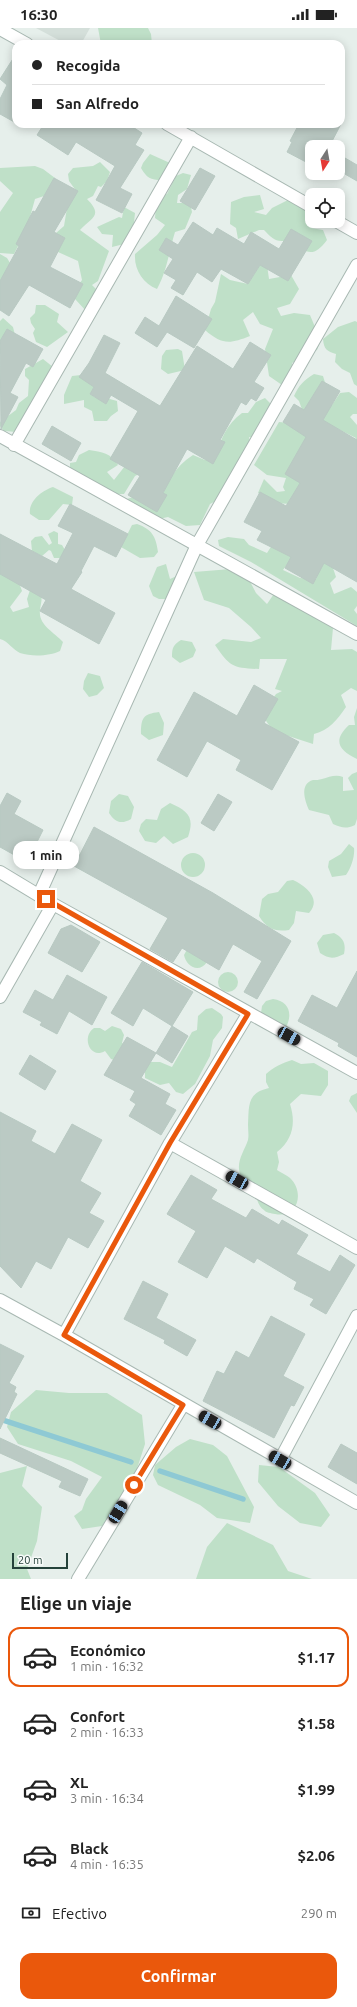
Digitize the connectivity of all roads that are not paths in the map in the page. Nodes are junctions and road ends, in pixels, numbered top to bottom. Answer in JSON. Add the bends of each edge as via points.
{"nodes":[{"id":1,"x":0,"y":29,"type":"edge"},
{"id":2,"x":20,"y":40,"type":"edge"},
{"id":3,"x":174,"y":128,"type":"edge"},
{"id":4,"x":190,"y":137,"type":"junction"},
{"id":5,"x":305,"y":203,"type":"edge"},
{"id":6,"x":345,"y":226,"type":"edge"},
{"id":7,"x":357,"y":233,"type":"edge"},
{"id":8,"x":357,"y":265,"type":"edge"},
{"id":9,"x":0,"y":436,"type":"edge"},
{"id":10,"x":14,"y":445,"type":"junction"},
{"id":11,"x":197,"y":545,"type":"junction"},
{"id":12,"x":357,"y":634,"type":"edge"},
{"id":13,"x":0,"y":872,"type":"edge"},
{"id":14,"x":39,"y":895,"type":"junction"},
{"id":15,"x":53,"y":904,"type":"junction"},
{"id":16,"x":0,"y":997,"type":"edge"},
{"id":17,"x":248,"y":1014,"type":"junction"},
{"id":18,"x":357,"y":1073,"type":"edge"},
{"id":19,"x":170,"y":1143,"type":"junction"},
{"id":20,"x":357,"y":1248,"type":"edge"},
{"id":21,"x":0,"y":1300,"type":"edge"},
{"id":22,"x":357,"y":1316,"type":"edge"},
{"id":23,"x":64,"y":1335,"type":"junction"},
{"id":24,"x":183,"y":1405,"type":"junction"},
{"id":25,"x":280,"y":1460,"type":"junction"},
{"id":26,"x":357,"y":1503,"type":"edge"},
{"id":27,"x":78,"y":1579,"type":"edge"}],
"edges":[{"from":1,"to":2,"type":"street"},
{"from":3,"to":4,"type":"street"},
{"from":4,"to":5,"type":"street"},
{"from":4,"to":10,"type":"street"},
{"from":6,"to":7,"type":"street"},
{"from":8,"to":11,"type":"street"},
{"from":9,"to":10,"type":"street"},
{"from":10,"to":11,"type":"street"},
{"from":11,"to":12,"type":"street"},
{"from":11,"to":14,"type":"street"},
{"from":13,"to":14,"type":"street"},
{"from":14,"to":15,"type":"street"},
{"from":15,"to":16,"type":"street"},
{"from":15,"to":17,"type":"street"},
{"from":17,"to":18,"type":"street"},
{"from":17,"to":19,"type":"street"},
{"from":19,"to":20,"type":"street"},
{"from":19,"to":23,"type":"street"},
{"from":21,"to":23,"type":"street"},
{"from":22,"to":25,"type":"street"},
{"from":23,"to":24,"type":"street"},
{"from":24,"to":25,"type":"street"},
{"from":24,"to":27,"type":"street"},
{"from":25,"to":26,"type":"street"}]}
